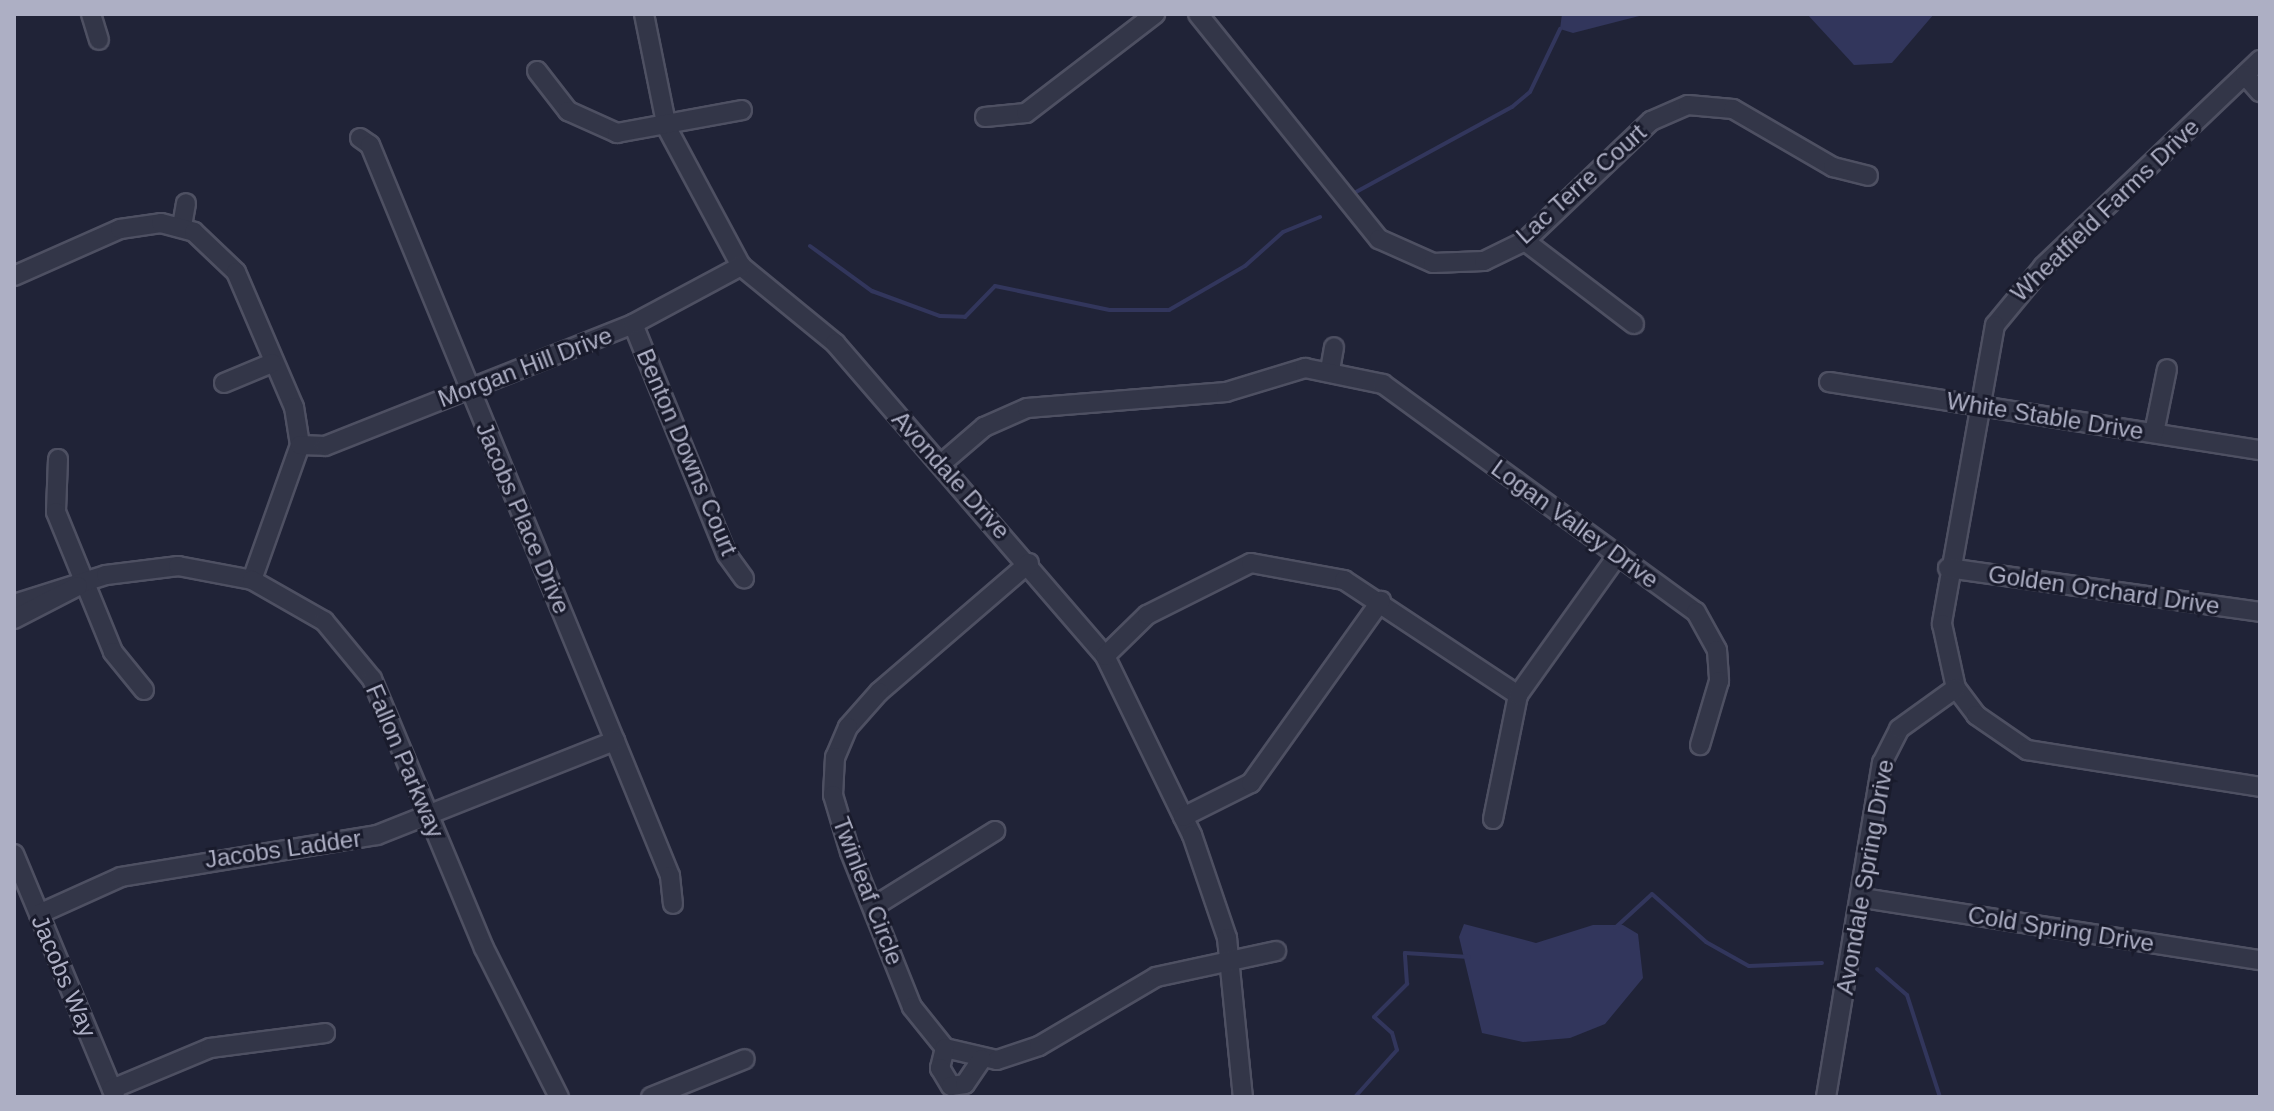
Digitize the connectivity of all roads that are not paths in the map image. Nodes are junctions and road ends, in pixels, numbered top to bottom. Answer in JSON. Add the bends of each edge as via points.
{"nodes":[{"id":1,"x":91,"y":14,"type":"edge"},
{"id":2,"x":644,"y":14,"type":"edge"},
{"id":3,"x":1155,"y":14,"type":"edge"},
{"id":4,"x":1198,"y":14,"type":"edge"},
{"id":5,"x":99,"y":40,"type":"dead end"},
{"id":6,"x":2260,"y":60,"type":"edge"},
{"id":7,"x":537,"y":71,"type":"dead end"},
{"id":8,"x":2245,"y":75,"type":"junction"},
{"id":9,"x":2260,"y":92,"type":"edge"},
{"id":10,"x":742,"y":110,"type":"dead end"},
{"id":11,"x":985,"y":117,"type":"dead end"},
{"id":12,"x":667,"y":128,"type":"junction"},
{"id":13,"x":360,"y":138,"type":"dead end"},
{"id":14,"x":1868,"y":176,"type":"dead end"},
{"id":15,"x":186,"y":203,"type":"dead end"},
{"id":16,"x":182,"y":226,"type":"junction"},
{"id":17,"x":1525,"y":241,"type":"junction"},
{"id":18,"x":741,"y":266,"type":"junction"},
{"id":19,"x":14,"y":276,"type":"edge"},
{"id":20,"x":633,"y":324,"type":"junction"},
{"id":21,"x":1634,"y":324,"type":"dead end"},
{"id":22,"x":1334,"y":347,"type":"dead end"},
{"id":23,"x":272,"y":363,"type":"junction"},
{"id":24,"x":2167,"y":369,"type":"dead end"},
{"id":25,"x":1330,"y":370,"type":"junction"},
{"id":26,"x":1829,"y":382,"type":"dead end"},
{"id":27,"x":224,"y":383,"type":"dead end"},
{"id":28,"x":469,"y":388,"type":"junction"},
{"id":29,"x":1976,"y":406,"type":"junction"},
{"id":30,"x":2154,"y":433,"type":"junction"},
{"id":31,"x":300,"y":445,"type":"junction"},
{"id":32,"x":2260,"y":450,"type":"edge"},
{"id":33,"x":58,"y":459,"type":"dead end"},
{"id":34,"x":941,"y":464,"type":"junction"},
{"id":35,"x":1618,"y":555,"type":"junction"},
{"id":36,"x":1029,"y":563,"type":"junction"},
{"id":37,"x":1948,"y":568,"type":"junction"},
{"id":38,"x":744,"y":578,"type":"dead end"},
{"id":39,"x":252,"y":580,"type":"junction"},
{"id":40,"x":84,"y":582,"type":"junction"},
{"id":41,"x":1381,"y":601,"type":"junction"},
{"id":42,"x":14,"y":604,"type":"edge"},
{"id":43,"x":2260,"y":612,"type":"edge"},
{"id":44,"x":14,"y":619,"type":"edge"},
{"id":45,"x":1105,"y":656,"type":"junction"},
{"id":46,"x":1956,"y":688,"type":"junction"},
{"id":47,"x":144,"y":690,"type":"dead end"},
{"id":48,"x":1518,"y":695,"type":"junction"},
{"id":49,"x":615,"y":741,"type":"junction"},
{"id":50,"x":1700,"y":745,"type":"dead end"},
{"id":51,"x":2260,"y":787,"type":"edge"},
{"id":52,"x":430,"y":817,"type":"junction"},
{"id":53,"x":1183,"y":817,"type":"junction"},
{"id":54,"x":1493,"y":819,"type":"dead end"},
{"id":55,"x":995,"y":831,"type":"dead end"},
{"id":56,"x":14,"y":854,"type":"edge"},
{"id":57,"x":1863,"y":898,"type":"junction"},
{"id":58,"x":673,"y":904,"type":"dead end"},
{"id":59,"x":873,"y":907,"type":"junction"},
{"id":60,"x":39,"y":914,"type":"junction"},
{"id":61,"x":1276,"y":951,"type":"dead end"},
{"id":62,"x":2260,"y":960,"type":"edge"},
{"id":63,"x":1233,"y":963,"type":"junction"},
{"id":64,"x":325,"y":1033,"type":"dead end"},
{"id":65,"x":945,"y":1048,"type":"junction"},
{"id":66,"x":745,"y":1059,"type":"dead end"},
{"id":67,"x":982,"y":1059,"type":"junction"},
{"id":68,"x":113,"y":1093,"type":"edge"},
{"id":69,"x":559,"y":1097,"type":"edge"},
{"id":70,"x":651,"y":1097,"type":"edge"},
{"id":71,"x":1243,"y":1097,"type":"edge"},
{"id":72,"x":1826,"y":1097,"type":"edge"}],
"edges":[{"from":1,"to":5,"type":"street"},
{"from":2,"to":12,"type":"street","name":"Avondale Drive"},
{"from":3,"to":11,"type":"street","via":[[1026,113]]},
{"from":4,"to":17,"type":"street","name":"Lac Terre Court","via":[[1379,239],[1404,254],[1459,265]]},
{"from":6,"to":8,"type":"street","name":"Wheatfield Farms Drive"},
{"from":7,"to":12,"type":"street","via":[[568,111],[596,128],[641,134]]},
{"from":8,"to":9,"type":"street"},
{"from":8,"to":29,"type":"street","name":"Wheatfield Farms Drive","via":[[2014,297],[1988,343]]},
{"from":10,"to":12,"type":"street"},
{"from":12,"to":18,"type":"street","name":"Avondale Drive"},
{"from":13,"to":28,"type":"street","name":"Jacobs Place Drive","via":[[370,145]]},
{"from":14,"to":17,"type":"street","name":"Lac Terre Court","via":[[1833,167],[1733,109],[1688,105],[1651,121]]},
{"from":15,"to":16,"type":"street"},
{"from":16,"to":19,"type":"street","via":[[120,229]]},
{"from":16,"to":23,"type":"street","via":[[215,246],[236,272]]},
{"from":17,"to":21,"type":"street"},
{"from":18,"to":20,"type":"street","name":"Morgan Hill Drive"},
{"from":18,"to":34,"type":"street","name":"Avondale Drive","via":[[835,343]]},
{"from":20,"to":28,"type":"street","name":"Morgan Hill Drive"},
{"from":20,"to":38,"type":"street","name":"Benton Downs Court","via":[[727,555]]},
{"from":22,"to":25,"type":"street"},
{"from":23,"to":27,"type":"street"},
{"from":23,"to":31,"type":"street","via":[[294,407]]},
{"from":24,"to":30,"type":"street"},
{"from":25,"to":34,"type":"street","name":"Logan Valley Drive","via":[[1281,371],[1226,392],[1027,408],[984,427]]},
{"from":25,"to":35,"type":"street","name":"Logan Valley Drive","via":[[1383,384]]},
{"from":26,"to":29,"type":"street","name":"White Stable Drive"},
{"from":28,"to":31,"type":"street","name":"Morgan Hill Drive","via":[[325,446]]},
{"from":28,"to":49,"type":"street","name":"Jacobs Place Drive"},
{"from":29,"to":30,"type":"street","name":"White Stable Drive"},
{"from":29,"to":37,"type":"street","name":"Wheatfield Farms Drive"},
{"from":30,"to":32,"type":"street","name":"White Stable Drive"},
{"from":31,"to":39,"type":"street"},
{"from":33,"to":40,"type":"street","via":[[56,512]]},
{"from":34,"to":36,"type":"street","name":"Avondale Drive"},
{"from":35,"to":48,"type":"street"},
{"from":35,"to":50,"type":"street","name":"Logan Valley Drive","via":[[1696,612],[1717,650],[1719,681]]},
{"from":36,"to":45,"type":"street","name":"Avondale Drive"},
{"from":36,"to":59,"type":"street","name":"Twinleaf Circle","via":[[848,727],[835,757],[833,795]]},
{"from":37,"to":43,"type":"street","name":"Golden Orchard Drive"},
{"from":37,"to":46,"type":"street","name":"Wheatfield Farms Drive","via":[[1943,642]]},
{"from":39,"to":40,"type":"street","name":"Fallon Parkway","via":[[178,566]]},
{"from":39,"to":52,"type":"street","name":"Fallon Parkway","via":[[324,621],[354,652],[388,712]]},
{"from":40,"to":42,"type":"street","name":"Fallon Parkway"},
{"from":40,"to":44,"type":"street","name":"Fallon Parkway"},
{"from":40,"to":47,"type":"street","via":[[113,652]]},
{"from":41,"to":45,"type":"street","via":[[1344,580],[1251,563],[1147,615]]},
{"from":41,"to":48,"type":"street"},
{"from":41,"to":53,"type":"street","via":[[1251,783]]},
{"from":45,"to":53,"type":"street","name":"Avondale Drive"},
{"from":46,"to":51,"type":"street","via":[[1976,715],[2027,750]]},
{"from":46,"to":57,"type":"street","name":"Avondale Spring Drive","via":[[1908,720],[1889,743]]},
{"from":48,"to":54,"type":"street"},
{"from":49,"to":52,"type":"street","name":"Jacobs Ladder"},
{"from":49,"to":58,"type":"street","name":"Jacobs Place Drive","via":[[670,876]]},
{"from":52,"to":60,"type":"street","name":"Jacobs Ladder","via":[[325,846],[121,877]]},
{"from":52,"to":69,"type":"street","name":"Fallon Parkway","via":[[484,948]]},
{"from":53,"to":63,"type":"street","name":"Avondale Drive"},
{"from":55,"to":59,"type":"street"},
{"from":56,"to":60,"type":"street","name":"Jacobs Way"},
{"from":57,"to":62,"type":"street","name":"Cold Spring Drive"},
{"from":57,"to":72,"type":"street","name":"Avondale Spring Drive"},
{"from":59,"to":65,"type":"street","name":"Twinleaf Circle","via":[[912,1007]]},
{"from":60,"to":68,"type":"street","name":"Jacobs Way"},
{"from":61,"to":63,"type":"street"},
{"from":63,"to":67,"type":"street","via":[[1156,977],[1039,1046]]},
{"from":63,"to":71,"type":"street","name":"Avondale Drive"},
{"from":64,"to":68,"type":"street","via":[[210,1048]]},
{"from":65,"to":67,"type":"street"},
{"from":65,"to":67,"type":"street","via":[[940,1068],[951,1086],[965,1084]]},
{"from":66,"to":70,"type":"street"}]}
